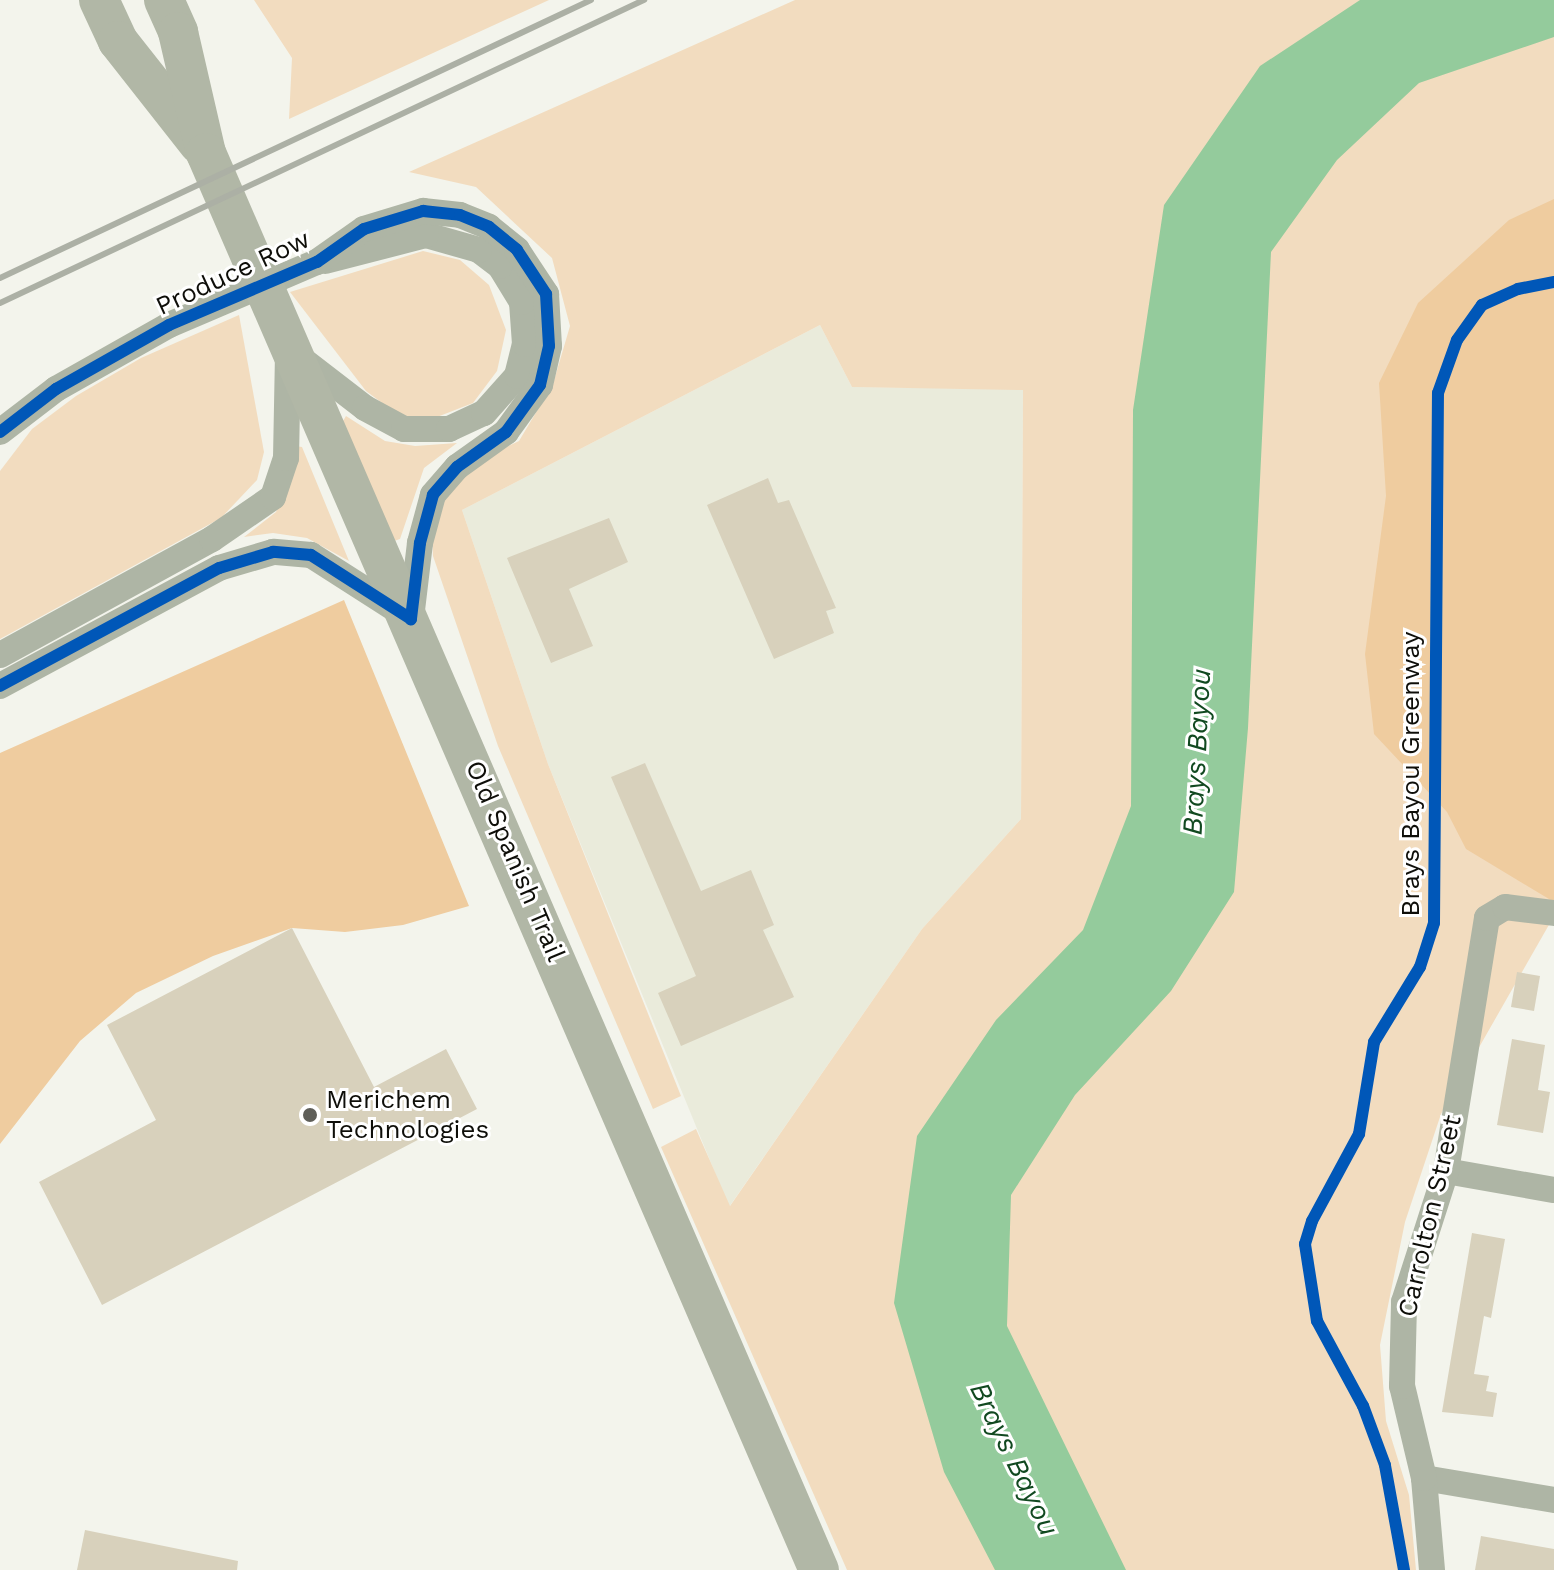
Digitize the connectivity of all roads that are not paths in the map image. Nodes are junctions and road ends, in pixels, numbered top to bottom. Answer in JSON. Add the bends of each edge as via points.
{"nodes":[{"id":1,"x":99,"y":0,"type":"edge"},
{"id":2,"x":164,"y":0,"type":"edge"},
{"id":3,"x":206,"y":153,"type":"junction"},
{"id":4,"x":317,"y":262,"type":"junction"},
{"id":5,"x":289,"y":349,"type":"junction"},
{"id":6,"x":0,"y":432,"type":"edge"},
{"id":7,"x":411,"y":619,"type":"junction"},
{"id":8,"x":0,"y":655,"type":"edge"},
{"id":9,"x":0,"y":686,"type":"edge"},
{"id":10,"x":1554,"y":913,"type":"edge"},
{"id":11,"x":1446,"y":1171,"type":"junction"},
{"id":12,"x":1554,"y":1190,"type":"edge"},
{"id":13,"x":1424,"y":1478,"type":"junction"},
{"id":14,"x":1554,"y":1500,"type":"edge"},
{"id":15,"x":819,"y":1570,"type":"edge"},
{"id":16,"x":1432,"y":1570,"type":"edge"}],
"edges":[{"from":1,"to":3,"type":"main road","name":"Old Spanish Trail","via":[[118,41]]},
{"from":2,"to":3,"type":"main road","name":"Old Spanish Trail","via":[[178,32]]},
{"from":3,"to":5,"type":"main road","name":"Old Spanish Trail"},
{"from":4,"to":5,"type":"street","name":"Produce Row","via":[[426,235],[479,250],[500,266],[522,302],[525,344],[517,376],[484,413],[449,429],[404,429],[365,408]]},
{"from":4,"to":6,"type":"street","name":"Produce Row","via":[[169,325],[56,389]]},
{"from":4,"to":7,"type":"street","name":"Produce Row","via":[[364,229],[423,211],[460,215],[489,227],[517,250],[546,294],[549,346],[540,385],[506,432],[457,467],[433,495],[420,543]]},
{"from":5,"to":7,"type":"main road","name":"Old Spanish Trail"},
{"from":5,"to":8,"type":"street","via":[[286,458],[273,497],[212,539]]},
{"from":7,"to":9,"type":"street","via":[[311,555],[273,552],[219,568]]},
{"from":7,"to":15,"type":"main road","name":"Old Spanish Trail"},
{"from":10,"to":11,"type":"street","name":"Carrolton Street","via":[[1520,907],[1493,911],[1483,935]]},
{"from":11,"to":12,"type":"street"},
{"from":11,"to":13,"type":"street","name":"Carrolton Street","via":[[1404,1302],[1402,1386]]},
{"from":13,"to":14,"type":"street"},
{"from":13,"to":16,"type":"street","name":"Carrolton Street"}]}
